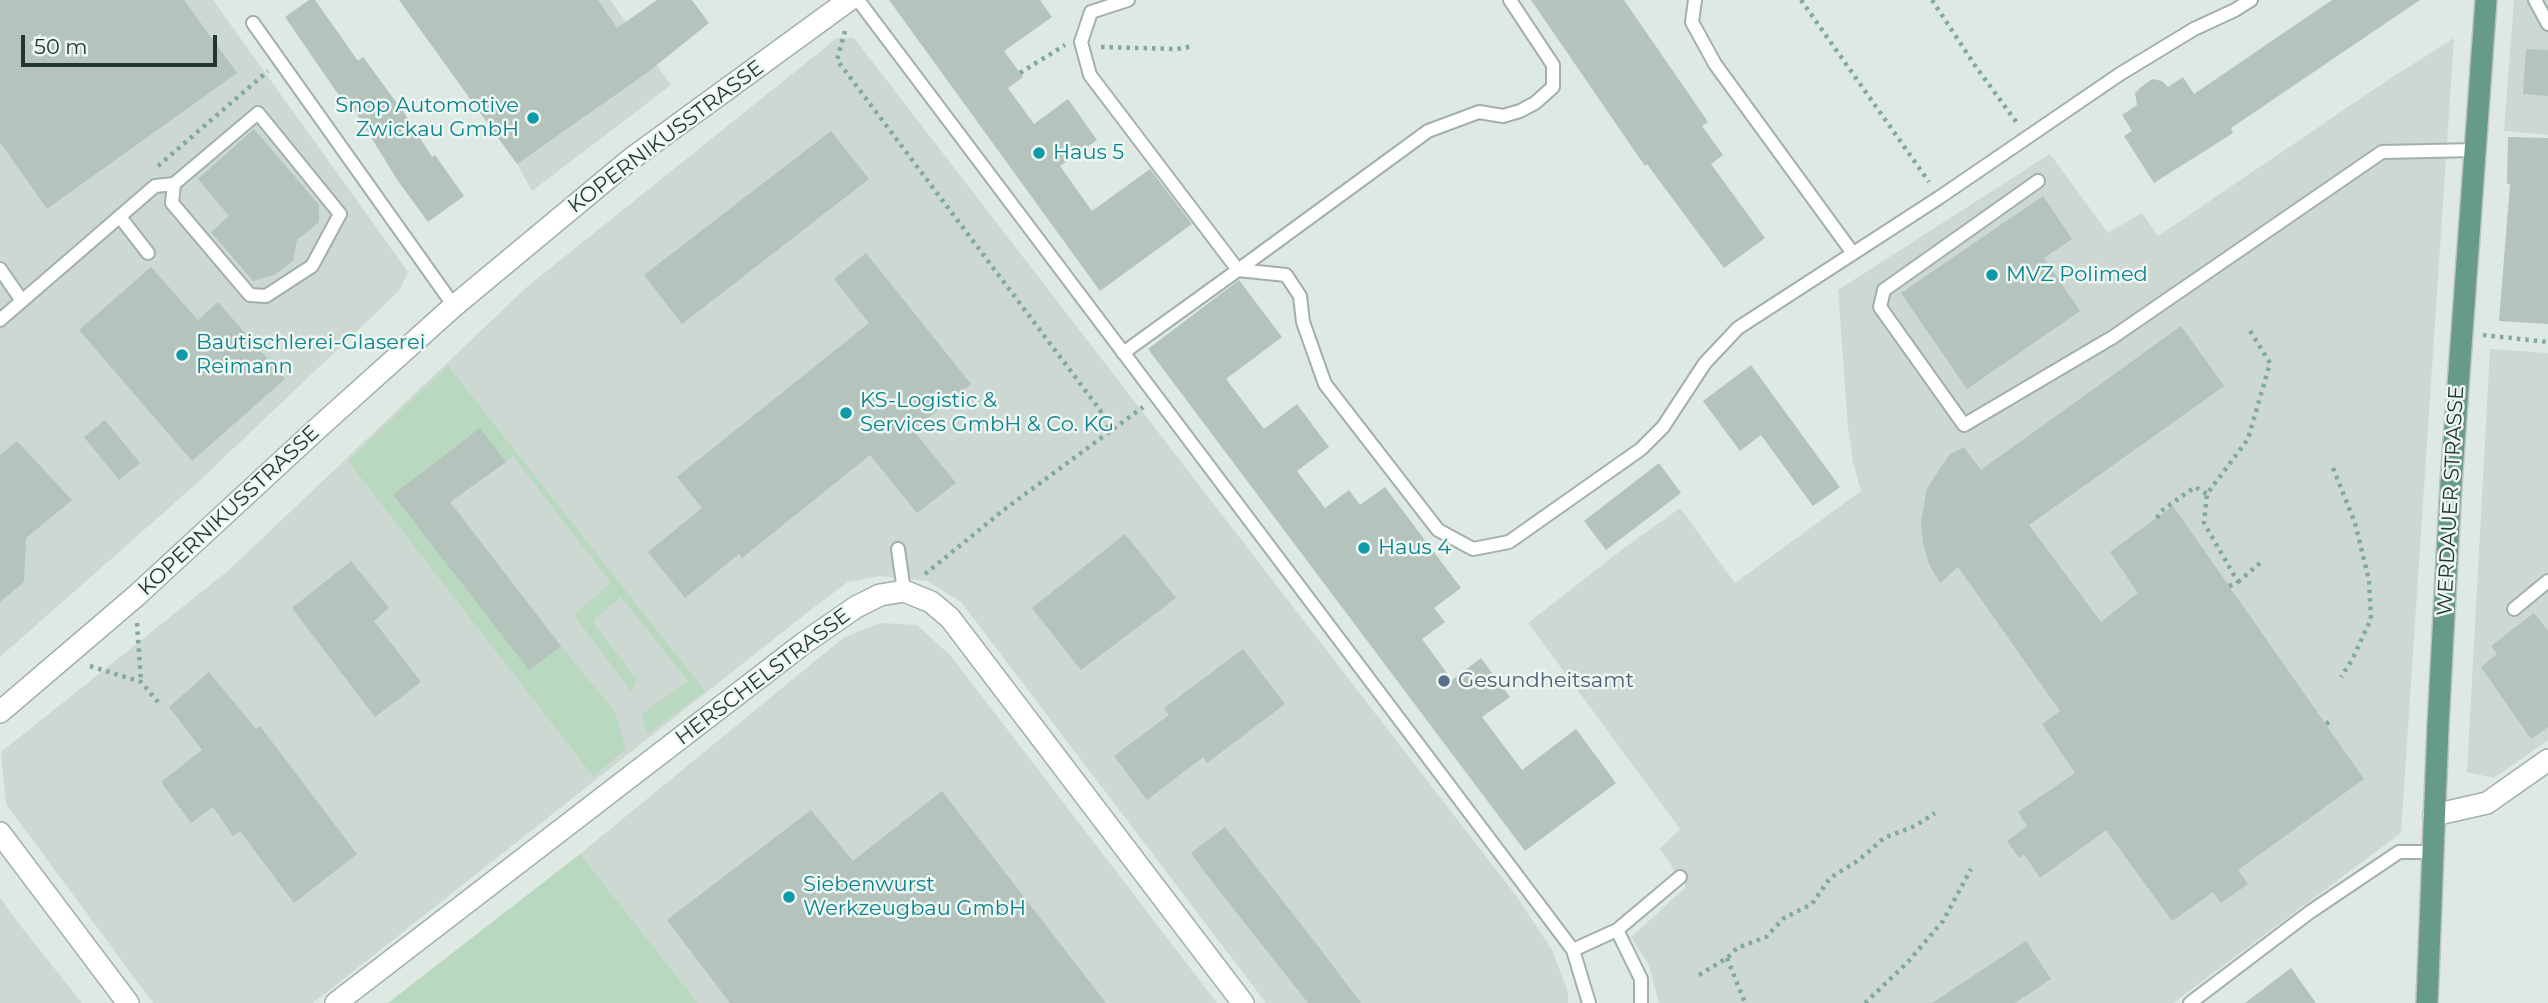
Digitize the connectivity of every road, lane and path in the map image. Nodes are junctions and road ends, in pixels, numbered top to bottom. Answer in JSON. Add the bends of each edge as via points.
{"nodes":[{"id":1,"x":849,"y":0,"type":"edge"},
{"id":2,"x":858,"y":0,"type":"edge"},
{"id":3,"x":1128,"y":0,"type":"edge"},
{"id":4,"x":1510,"y":0,"type":"edge"},
{"id":5,"x":1695,"y":0,"type":"edge"},
{"id":6,"x":1801,"y":0,"type":"edge"},
{"id":7,"x":1932,"y":0,"type":"edge"},
{"id":8,"x":2251,"y":0,"type":"edge"},
{"id":9,"x":2486,"y":0,"type":"edge"},
{"id":10,"x":2535,"y":0,"type":"edge"},
{"id":11,"x":253,"y":23,"type":"dead end"},
{"id":12,"x":2548,"y":24,"type":"edge"},
{"id":13,"x":846,"y":26,"type":"dead end"},
{"id":14,"x":279,"y":61,"type":"junction"},
{"id":15,"x":2028,"y":137,"type":"junction"},
{"id":16,"x":2476,"y":150,"type":"junction"},
{"id":17,"x":2038,"y":181,"type":"dead end"},
{"id":18,"x":174,"y":184,"type":"junction"},
{"id":19,"x":155,"y":186,"type":"junction"},
{"id":20,"x":1940,"y":197,"type":"junction"},
{"id":21,"x":120,"y":216,"type":"junction"},
{"id":22,"x":1852,"y":252,"type":"junction"},
{"id":23,"x":148,"y":253,"type":"dead end"},
{"id":24,"x":0,"y":270,"type":"edge"},
{"id":25,"x":1238,"y":270,"type":"junction"},
{"id":26,"x":22,"y":301,"type":"junction"},
{"id":27,"x":454,"y":306,"type":"junction"},
{"id":28,"x":0,"y":320,"type":"edge"},
{"id":29,"x":2249,"y":329,"type":"dead end"},
{"id":30,"x":2461,"y":333,"type":"junction"},
{"id":31,"x":2548,"y":342,"type":"edge"},
{"id":32,"x":1123,"y":353,"type":"junction"},
{"id":33,"x":1157,"y":396,"type":"junction"},
{"id":34,"x":1110,"y":432,"type":"junction"},
{"id":35,"x":2333,"y":468,"type":"dead end"},
{"id":36,"x":2207,"y":494,"type":"junction"},
{"id":37,"x":2157,"y":518,"type":"dead end"},
{"id":38,"x":898,"y":548,"type":"dead end"},
{"id":39,"x":2260,"y":563,"type":"dead end"},
{"id":40,"x":2548,"y":581,"type":"edge"},
{"id":41,"x":2238,"y":582,"type":"junction"},
{"id":42,"x":2230,"y":586,"type":"dead end"},
{"id":43,"x":904,"y":591,"type":"junction"},
{"id":44,"x":136,"y":597,"type":"junction"},
{"id":45,"x":2514,"y":609,"type":"dead end"},
{"id":46,"x":62,"y":659,"type":"junction"},
{"id":47,"x":2341,"y":677,"type":"dead end"},
{"id":48,"x":141,"y":682,"type":"junction"},
{"id":49,"x":158,"y":702,"type":"dead end"},
{"id":50,"x":0,"y":712,"type":"edge"},
{"id":51,"x":2333,"y":719,"type":"dead end"},
{"id":52,"x":2326,"y":724,"type":"dead end"},
{"id":53,"x":2548,"y":760,"type":"edge"},
{"id":54,"x":1935,"y":813,"type":"dead end"},
{"id":55,"x":2434,"y":815,"type":"junction"},
{"id":56,"x":0,"y":833,"type":"edge"},
{"id":57,"x":2433,"y":852,"type":"junction"},
{"id":58,"x":1971,"y":869,"type":"dead end"},
{"id":59,"x":1680,"y":877,"type":"dead end"},
{"id":60,"x":1617,"y":930,"type":"junction"},
{"id":61,"x":1573,"y":950,"type":"junction"},
{"id":62,"x":1727,"y":958,"type":"junction"},
{"id":63,"x":1699,"y":975,"type":"dead end"},
{"id":64,"x":128,"y":1003,"type":"edge"},
{"id":65,"x":336,"y":1003,"type":"edge"},
{"id":66,"x":1243,"y":1003,"type":"edge"},
{"id":67,"x":1588,"y":1003,"type":"edge"},
{"id":68,"x":1642,"y":1003,"type":"edge"},
{"id":69,"x":1745,"y":1003,"type":"edge"},
{"id":70,"x":1865,"y":1003,"type":"edge"},
{"id":71,"x":2190,"y":1003,"type":"edge"},
{"id":72,"x":2427,"y":1003,"type":"edge"}],
"edges":[{"from":1,"to":27,"type":"street","name":"KOPERNIKUSSTRASSE","via":[[631,159]]},
{"from":2,"to":32,"type":"lane"},
{"from":3,"to":25,"type":"lane","via":[[1091,12],[1081,42],[1090,75]]},
{"from":4,"to":25,"type":"lane","via":[[1553,65],[1553,87],[1520,111],[1503,116],[1479,112],[1428,131]]},
{"from":5,"to":22,"type":"lane","via":[[1692,22],[1715,64]]},
{"from":6,"to":20,"type":"path"},
{"from":7,"to":15,"type":"path"},
{"from":8,"to":15,"type":"lane","via":[[2183,35]]},
{"from":9,"to":16,"type":"main road","name":"WERDAUER STRASSE"},
{"from":10,"to":12,"type":"lane"},
{"from":11,"to":14,"type":"lane"},
{"from":13,"to":34,"type":"path","via":[[837,60],[1100,410]]},
{"from":14,"to":19,"type":"path","via":[[151,171]]},
{"from":14,"to":27,"type":"lane"},
{"from":15,"to":20,"type":"lane"},
{"from":16,"to":17,"type":"lane","via":[[2382,152],[2113,337],[1964,425],[1880,307],[1884,290]]},
{"from":16,"to":30,"type":"main road","name":"WERDAUER STRASSE"},
{"from":18,"to":18,"type":"lane","via":[[258,113],[340,214],[312,266],[266,296],[250,295],[172,204]]},
{"from":18,"to":19,"type":"lane"},
{"from":19,"to":21,"type":"lane"},
{"from":20,"to":22,"type":"lane"},
{"from":21,"to":23,"type":"lane"},
{"from":21,"to":26,"type":"lane"},
{"from":22,"to":25,"type":"lane","via":[[1738,328],[1705,363],[1663,427],[1641,449],[1509,542],[1473,549],[1438,530],[1325,384],[1303,322],[1300,296],[1286,275]]},
{"from":24,"to":26,"type":"lane"},
{"from":25,"to":32,"type":"lane"},
{"from":26,"to":28,"type":"lane"},
{"from":27,"to":44,"type":"street","name":"KOPERNIKUSSTRASSE"},
{"from":29,"to":36,"type":"path","via":[[2270,363],[2248,439]]},
{"from":30,"to":31,"type":"path"},
{"from":30,"to":55,"type":"main road","name":"WERDAUER STRASSE"},
{"from":32,"to":33,"type":"lane"},
{"from":33,"to":34,"type":"path"},
{"from":33,"to":61,"type":"lane"},
{"from":34,"to":43,"type":"path"},
{"from":35,"to":47,"type":"path","via":[[2355,523],[2369,580],[2371,619]]},
{"from":36,"to":37,"type":"path","via":[[2195,487]]},
{"from":36,"to":41,"type":"path","via":[[2204,523]]},
{"from":38,"to":43,"type":"lane"},
{"from":39,"to":41,"type":"path"},
{"from":40,"to":45,"type":"lane"},
{"from":41,"to":42,"type":"path"},
{"from":43,"to":65,"type":"street","name":"HERSCHELSTRASSE","via":[[880,595],[856,607],[804,643]]},
{"from":43,"to":66,"type":"street","via":[[931,602],[950,618]]},
{"from":44,"to":46,"type":"street","name":"KOPERNIKUSSTRASSE"},
{"from":44,"to":48,"type":"path"},
{"from":46,"to":48,"type":"path"},
{"from":46,"to":50,"type":"street","name":"KOPERNIKUSSTRASSE"},
{"from":48,"to":49,"type":"path"},
{"from":51,"to":52,"type":"path"},
{"from":53,"to":55,"type":"street","via":[[2487,803]]},
{"from":54,"to":62,"type":"path","via":[[1884,838],[1830,878],[1812,904]]},
{"from":55,"to":57,"type":"main road","name":"WERDAUER STRASSE"},
{"from":56,"to":64,"type":"street"},
{"from":57,"to":71,"type":"lane","via":[[2399,852]]},
{"from":57,"to":72,"type":"main road","name":"WERDAUER STRASSE"},
{"from":58,"to":70,"type":"path","via":[[1943,921]]},
{"from":59,"to":60,"type":"lane"},
{"from":60,"to":61,"type":"lane"},
{"from":60,"to":68,"type":"lane","via":[[1641,979]]},
{"from":61,"to":67,"type":"lane"},
{"from":62,"to":63,"type":"path"},
{"from":62,"to":69,"type":"path"}]}
